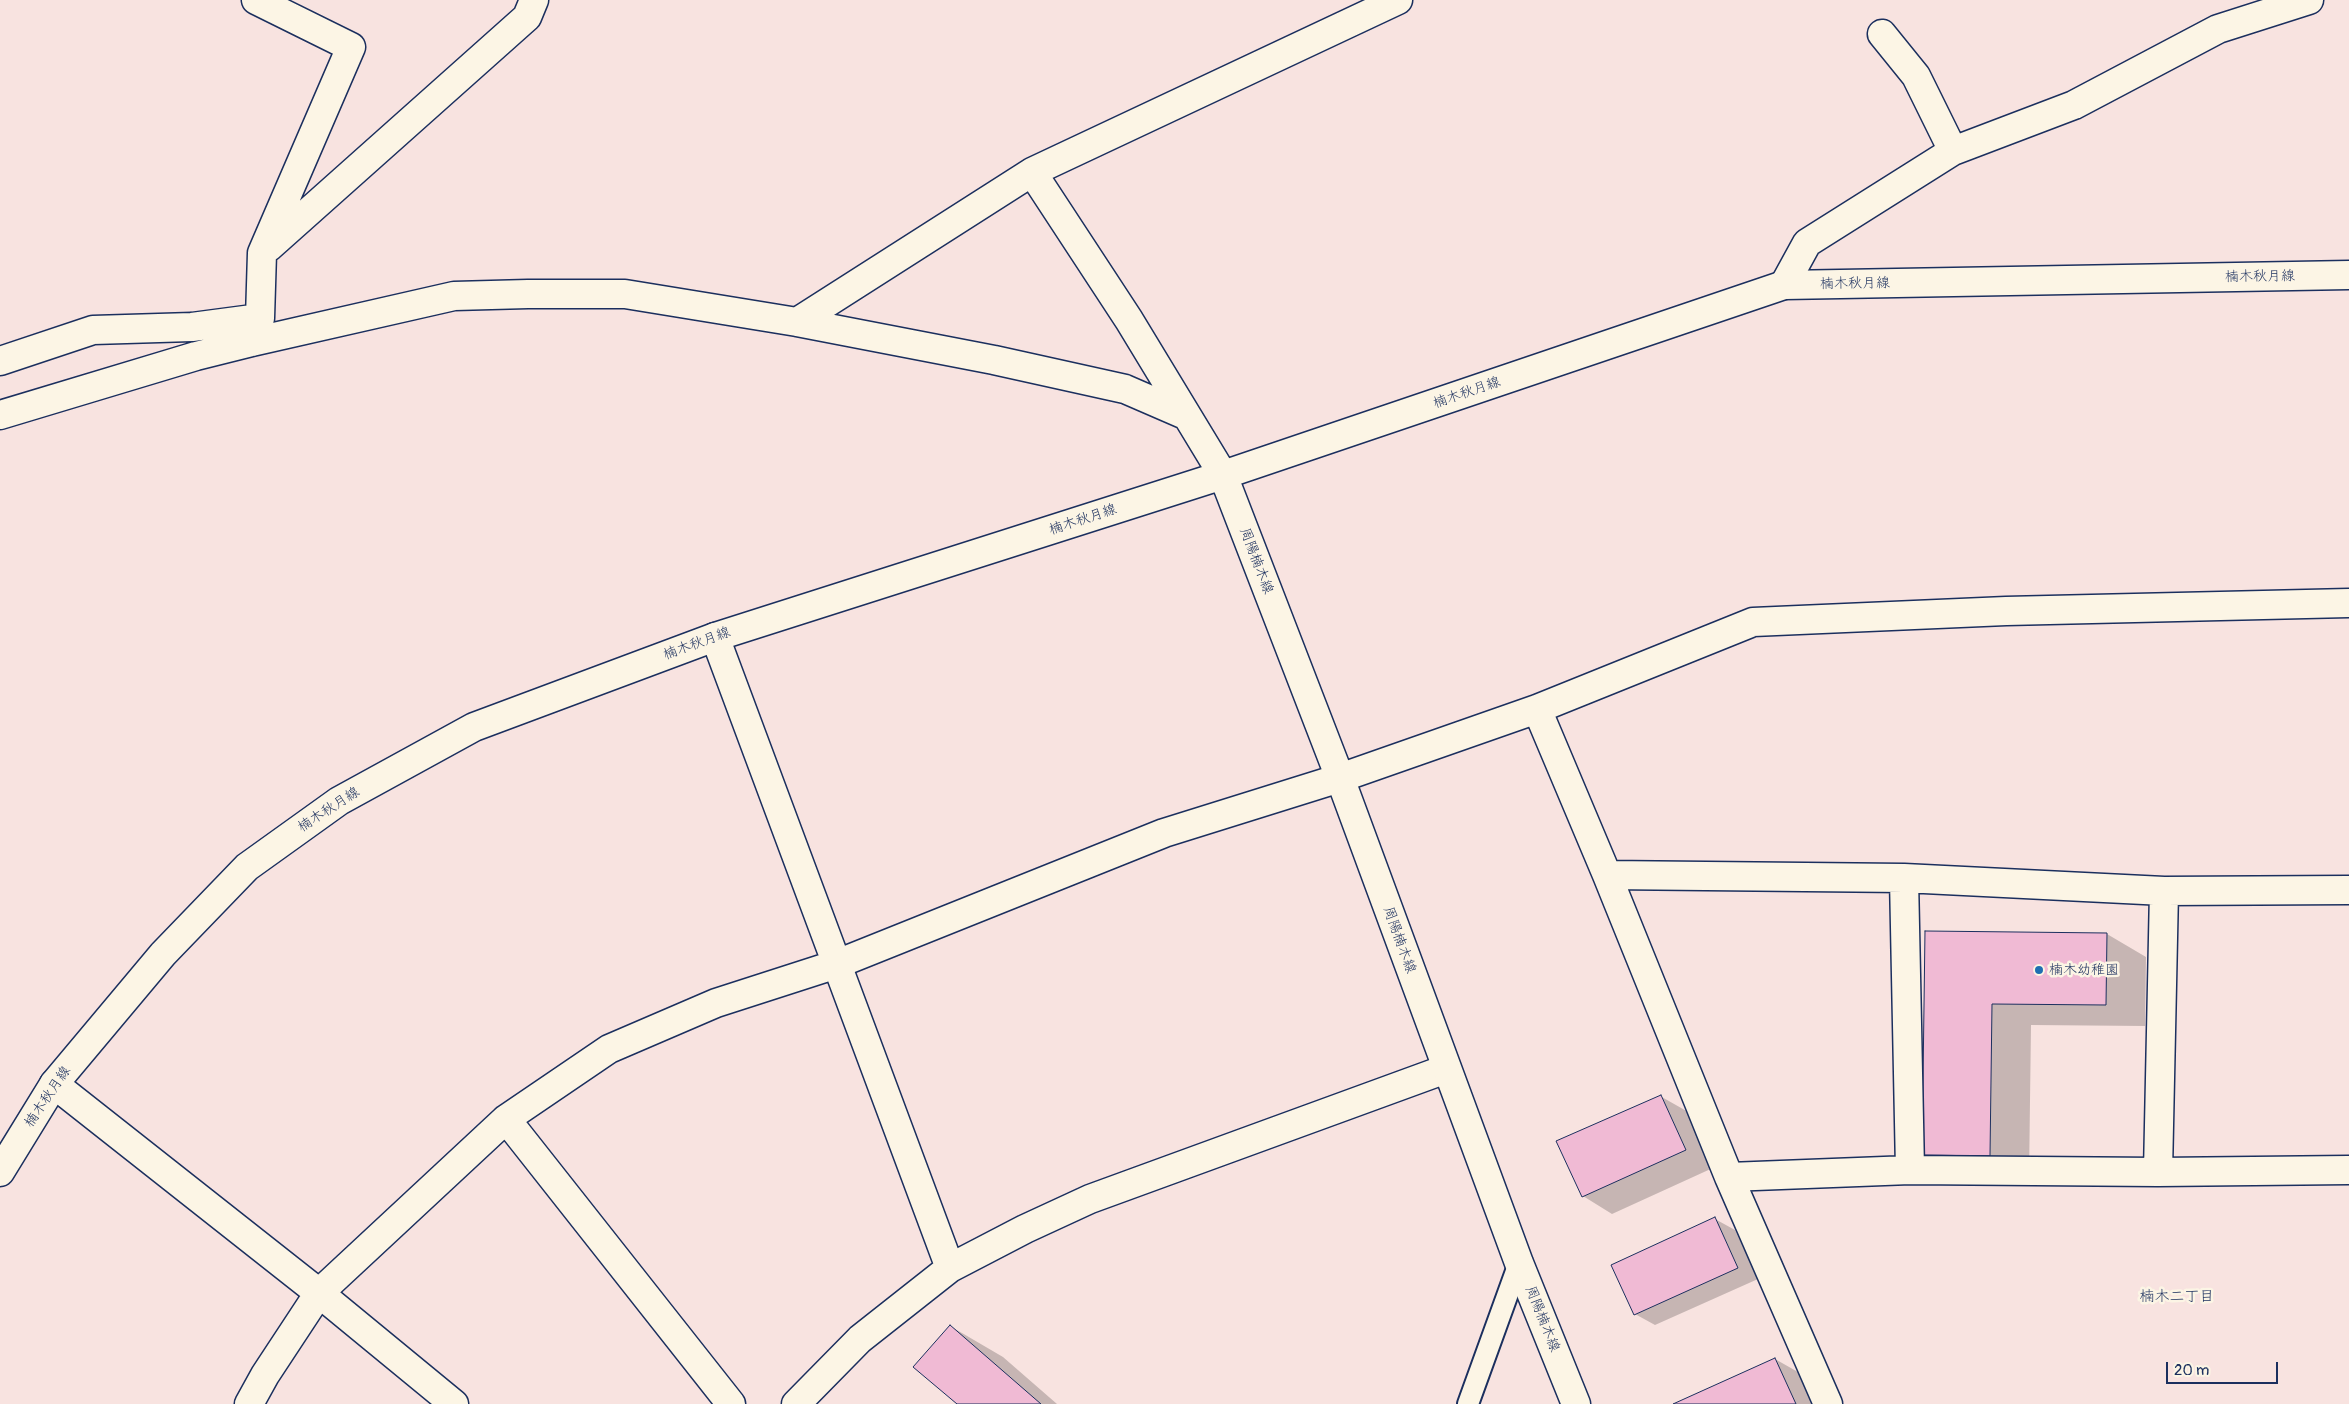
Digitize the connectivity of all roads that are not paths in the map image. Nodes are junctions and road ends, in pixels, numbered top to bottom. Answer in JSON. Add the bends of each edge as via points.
{"nodes":[{"id":1,"x":256,"y":0,"type":"edge"},
{"id":2,"x":534,"y":0,"type":"edge"},
{"id":3,"x":1398,"y":0,"type":"edge"},
{"id":4,"x":2309,"y":0,"type":"edge"},
{"id":5,"x":1882,"y":34,"type":"dead end"},
{"id":6,"x":1953,"y":150,"type":"junction"},
{"id":7,"x":1032,"y":172,"type":"junction"},
{"id":8,"x":262,"y":253,"type":"junction"},
{"id":9,"x":2349,"y":276,"type":"edge"},
{"id":10,"x":1784,"y":286,"type":"junction"},
{"id":11,"x":797,"y":322,"type":"junction"},
{"id":12,"x":256,"y":330,"type":"junction"},
{"id":13,"x":0,"y":361,"type":"edge"},
{"id":14,"x":0,"y":415,"type":"edge"},
{"id":15,"x":1185,"y":415,"type":"junction"},
{"id":16,"x":1223,"y":475,"type":"junction"},
{"id":17,"x":2349,"y":603,"type":"edge"},
{"id":18,"x":715,"y":637,"type":"junction"},
{"id":19,"x":1537,"y":709,"type":"junction"},
{"id":20,"x":1340,"y":778,"type":"junction"},
{"id":21,"x":1607,"y":875,"type":"junction"},
{"id":22,"x":1904,"y":878,"type":"junction"},
{"id":23,"x":2349,"y":890,"type":"edge"},
{"id":24,"x":2164,"y":891,"type":"junction"},
{"id":25,"x":837,"y":964,"type":"junction"},
{"id":26,"x":1446,"y":1069,"type":"junction"},
{"id":27,"x":54,"y":1084,"type":"junction"},
{"id":28,"x":506,"y":1119,"type":"junction"},
{"id":29,"x":1910,"y":1170,"type":"junction"},
{"id":30,"x":2349,"y":1170,"type":"edge"},
{"id":31,"x":0,"y":1172,"type":"edge"},
{"id":32,"x":2158,"y":1172,"type":"junction"},
{"id":33,"x":1729,"y":1177,"type":"junction"},
{"id":34,"x":1519,"y":1263,"type":"junction"},
{"id":35,"x":950,"y":1268,"type":"junction"},
{"id":36,"x":319,"y":1293,"type":"junction"},
{"id":37,"x":249,"y":1404,"type":"edge"},
{"id":38,"x":454,"y":1404,"type":"edge"},
{"id":39,"x":730,"y":1404,"type":"edge"},
{"id":40,"x":796,"y":1404,"type":"edge"},
{"id":41,"x":1468,"y":1404,"type":"edge"},
{"id":42,"x":1576,"y":1404,"type":"edge"},
{"id":43,"x":1828,"y":1404,"type":"edge"}],
"edges":[{"from":1,"to":8,"type":"street","via":[[352,47]]},
{"from":2,"to":8,"type":"street","via":[[527,17]]},
{"from":3,"to":7,"type":"street"},
{"from":4,"to":6,"type":"street","via":[[2218,29],[2074,105]]},
{"from":5,"to":6,"type":"street","via":[[1916,76]]},
{"from":6,"to":10,"type":"street","via":[[1807,243]]},
{"from":7,"to":11,"type":"street"},
{"from":7,"to":15,"type":"street","name":"周陽楠木線","via":[[1129,320]]},
{"from":8,"to":12,"type":"street"},
{"from":9,"to":10,"type":"street","name":"楠木秋月線"},
{"from":10,"to":16,"type":"street","name":"楠木秋月線"},
{"from":11,"to":12,"type":"street","via":[[625,294],[463,296]]},
{"from":11,"to":15,"type":"street","via":[[1125,389]]},
{"from":12,"to":13,"type":"street","via":[[192,327],[93,330]]},
{"from":12,"to":14,"type":"street","via":[[196,356]]},
{"from":15,"to":16,"type":"street","name":"周陽楠木線"},
{"from":16,"to":18,"type":"street","name":"楠木秋月線"},
{"from":16,"to":20,"type":"street","name":"周陽楠木線"},
{"from":17,"to":19,"type":"street","via":[[2006,611],[1753,622]]},
{"from":18,"to":25,"type":"street"},
{"from":18,"to":27,"type":"street","name":"楠木秋月線","via":[[474,727],[339,801],[247,867],[163,954]]},
{"from":19,"to":20,"type":"street"},
{"from":19,"to":21,"type":"street"},
{"from":20,"to":25,"type":"street","via":[[1164,833]]},
{"from":20,"to":26,"type":"street","name":"周陽楠木線"},
{"from":21,"to":22,"type":"street"},
{"from":21,"to":33,"type":"street"},
{"from":22,"to":24,"type":"street"},
{"from":22,"to":29,"type":"street"},
{"from":23,"to":24,"type":"street"},
{"from":24,"to":32,"type":"street"},
{"from":25,"to":28,"type":"street","via":[[716,1003],[609,1049]]},
{"from":25,"to":35,"type":"street"},
{"from":26,"to":34,"type":"street","name":"周陽楠木線"},
{"from":26,"to":35,"type":"street","via":[[1090,1199]]},
{"from":27,"to":31,"type":"street","name":"楠木秋月線"},
{"from":27,"to":36,"type":"street"},
{"from":28,"to":36,"type":"street"},
{"from":28,"to":39,"type":"street"},
{"from":29,"to":32,"type":"street"},
{"from":29,"to":33,"type":"street"},
{"from":30,"to":32,"type":"street"},
{"from":33,"to":43,"type":"street"},
{"from":34,"to":41,"type":"lane"},
{"from":34,"to":42,"type":"street","name":"周陽楠木線"},
{"from":35,"to":40,"type":"street","via":[[860,1338]]},
{"from":36,"to":37,"type":"street"},
{"from":36,"to":38,"type":"street"}]}
